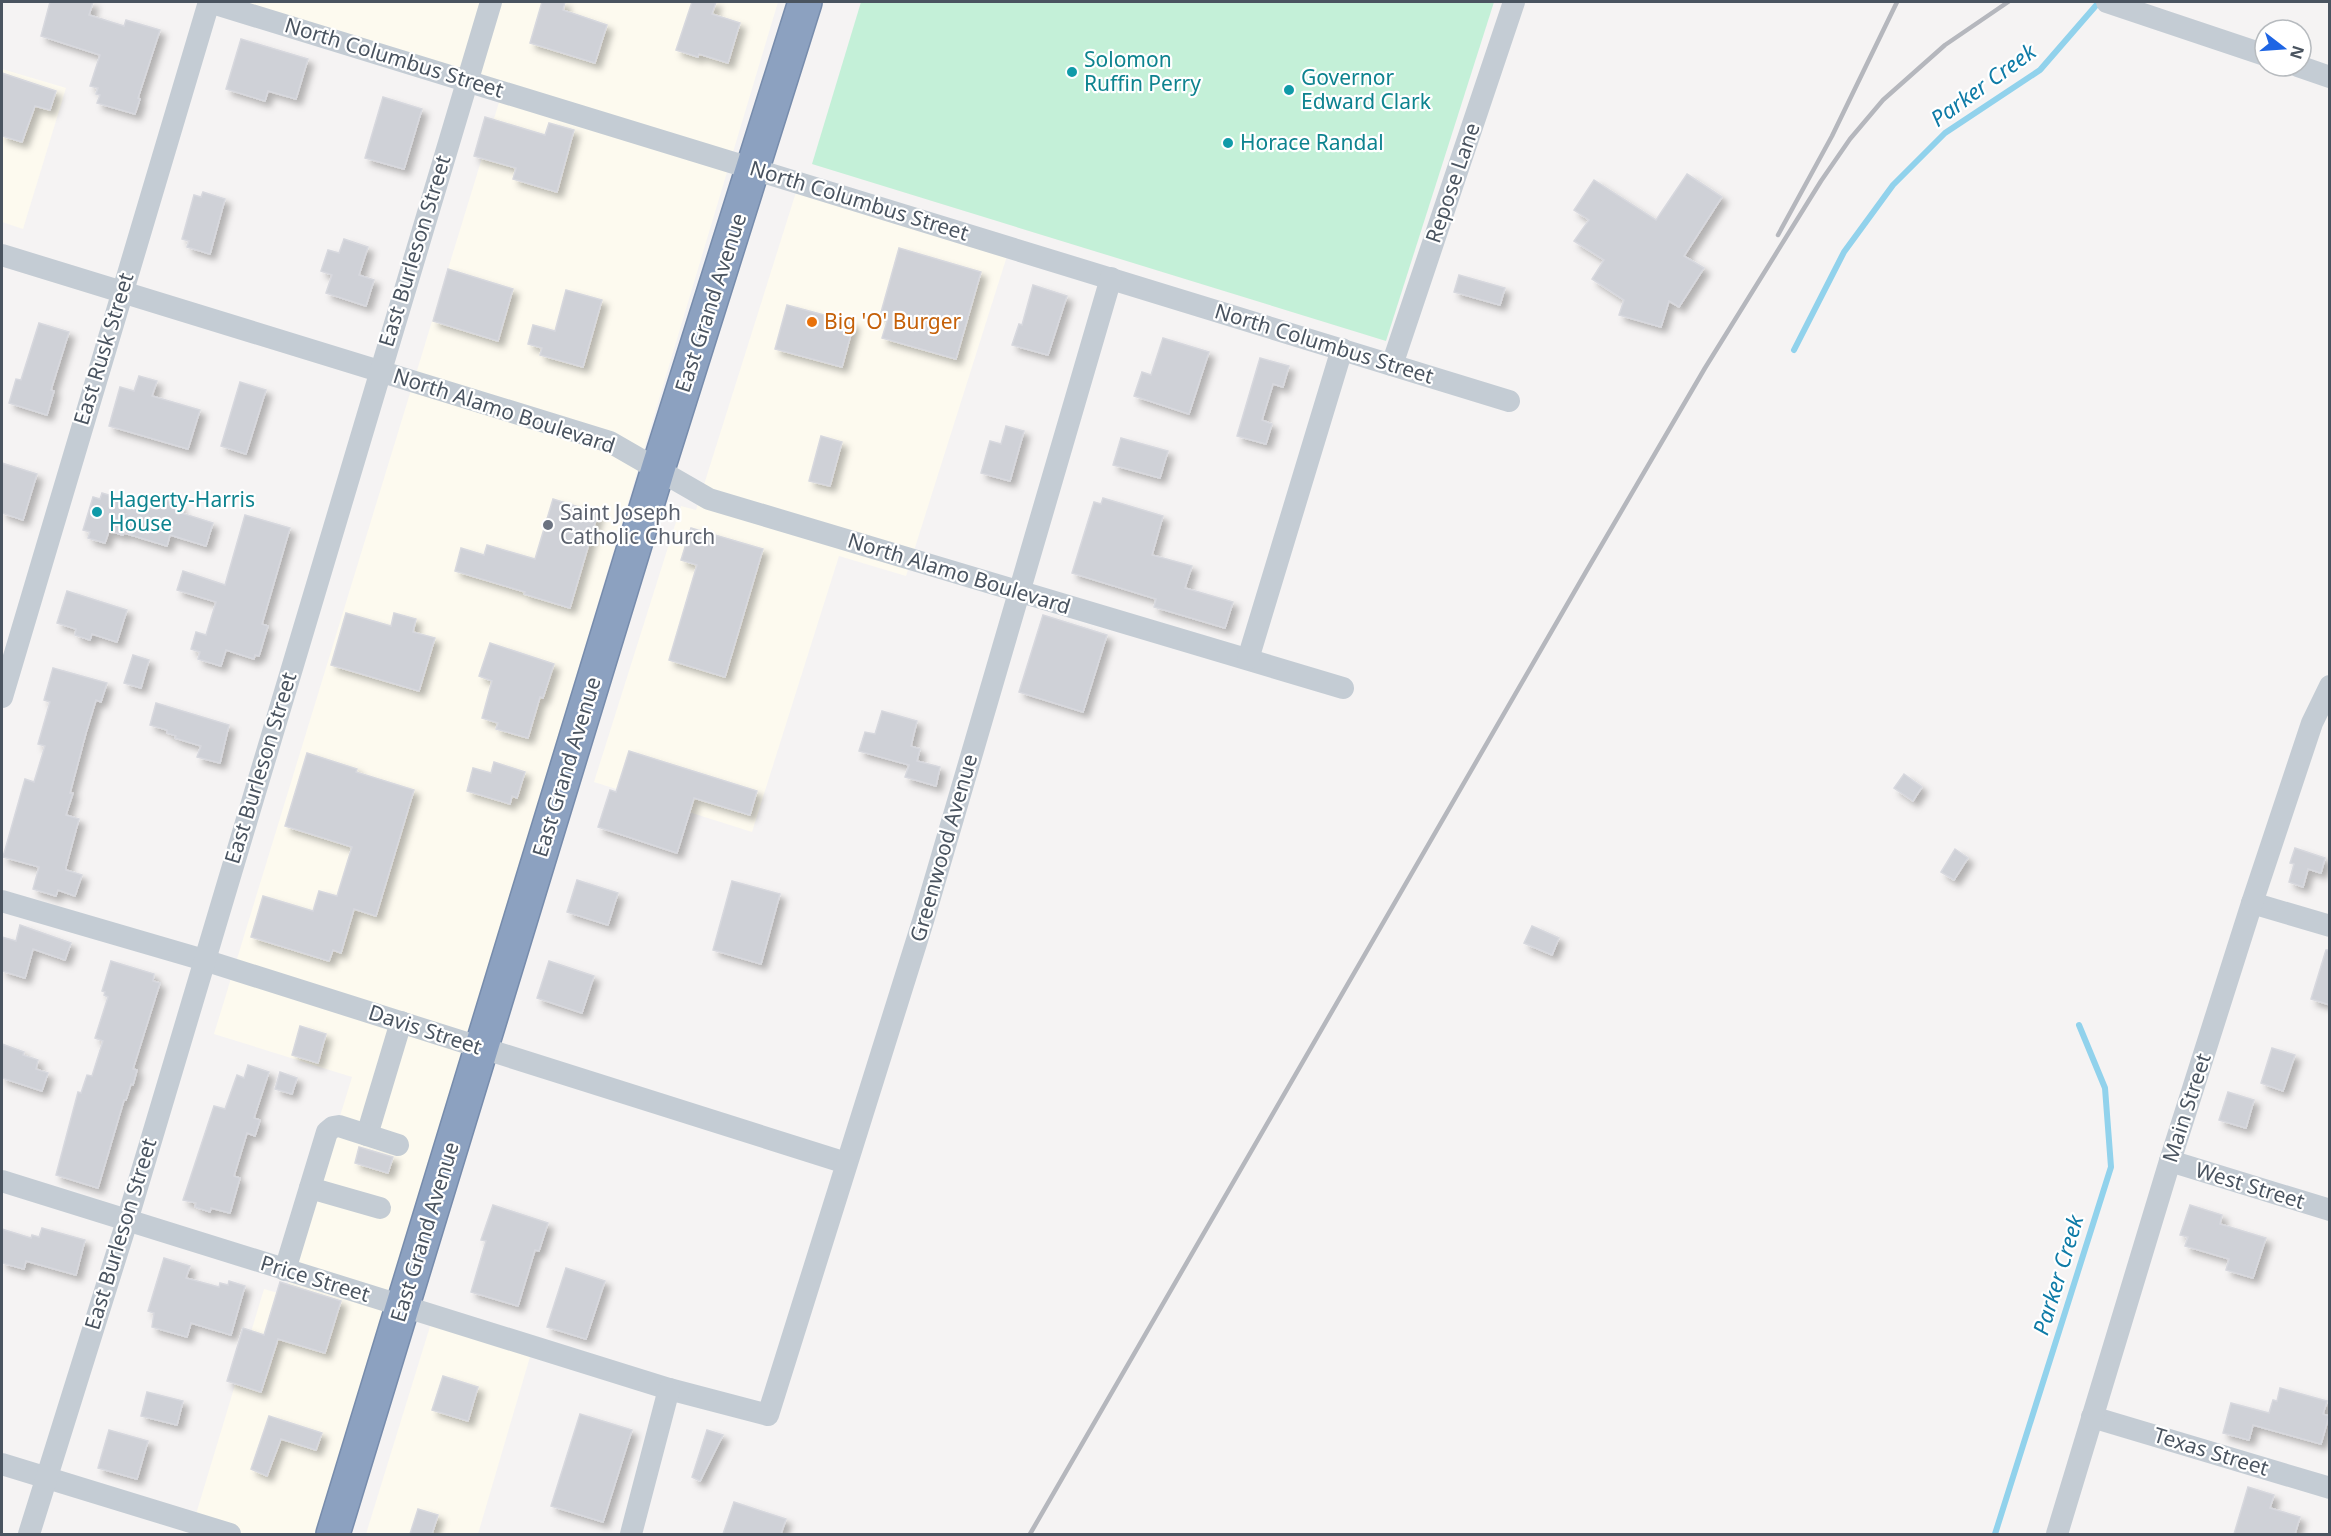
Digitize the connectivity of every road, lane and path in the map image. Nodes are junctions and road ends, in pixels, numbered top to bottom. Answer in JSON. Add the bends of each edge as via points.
{"nodes":[{"id":1,"x":209,"y":2,"type":"edge"},
{"id":2,"x":491,"y":2,"type":"edge"},
{"id":3,"x":805,"y":2,"type":"edge"},
{"id":4,"x":1514,"y":2,"type":"edge"},
{"id":5,"x":2107,"y":2,"type":"edge"},
{"id":6,"x":2253,"y":51,"type":"edge"},
{"id":7,"x":2313,"y":71,"type":"edge"},
{"id":8,"x":2330,"y":77,"type":"edge"},
{"id":9,"x":467,"y":81,"type":"junction"},
{"id":10,"x":754,"y":169,"type":"junction"},
{"id":11,"x":2,"y":255,"type":"edge"},
{"id":12,"x":1111,"y":278,"type":"junction"},
{"id":13,"x":121,"y":292,"type":"junction"},
{"id":14,"x":1342,"y":349,"type":"junction"},
{"id":15,"x":1392,"y":365,"type":"junction"},
{"id":16,"x":379,"y":372,"type":"junction"},
{"id":17,"x":1509,"y":401,"type":"dead end"},
{"id":18,"x":658,"y":469,"type":"junction"},
{"id":19,"x":1019,"y":592,"type":"junction"},
{"id":20,"x":1248,"y":659,"type":"junction"},
{"id":21,"x":2330,"y":686,"type":"edge"},
{"id":22,"x":1343,"y":688,"type":"dead end"},
{"id":23,"x":2,"y":697,"type":"edge"},
{"id":24,"x":2,"y":901,"type":"edge"},
{"id":25,"x":2252,"y":903,"type":"junction"},
{"id":26,"x":2330,"y":926,"type":"edge"},
{"id":27,"x":204,"y":960,"type":"junction"},
{"id":28,"x":401,"y":1022,"type":"junction"},
{"id":29,"x":481,"y":1048,"type":"junction"},
{"id":30,"x":367,"y":1135,"type":"junction"},
{"id":31,"x":398,"y":1145,"type":"dead end"},
{"id":32,"x":2170,"y":1161,"type":"junction"},
{"id":33,"x":846,"y":1163,"type":"junction"},
{"id":34,"x":2,"y":1181,"type":"edge"},
{"id":35,"x":310,"y":1188,"type":"junction"},
{"id":36,"x":380,"y":1208,"type":"dead end"},
{"id":37,"x":2330,"y":1210,"type":"edge"},
{"id":38,"x":127,"y":1221,"type":"junction"},
{"id":39,"x":285,"y":1270,"type":"junction"},
{"id":40,"x":403,"y":1305,"type":"junction"},
{"id":41,"x":669,"y":1389,"type":"junction"},
{"id":42,"x":768,"y":1415,"type":"joint"},
{"id":43,"x":2092,"y":1417,"type":"junction"},
{"id":44,"x":2,"y":1464,"type":"edge"},
{"id":45,"x":46,"y":1478,"type":"junction"},
{"id":46,"x":2330,"y":1488,"type":"edge"},
{"id":47,"x":29,"y":1534,"type":"edge"},
{"id":48,"x":230,"y":1534,"type":"edge"},
{"id":49,"x":333,"y":1534,"type":"edge"},
{"id":50,"x":631,"y":1534,"type":"edge"},
{"id":51,"x":2057,"y":1534,"type":"edge"}],
"edges":[{"from":1,"to":9,"type":"street","name":"North Columbus Street"},
{"from":1,"to":13,"type":"street","name":"East Rusk Street"},
{"from":2,"to":9,"type":"street","name":"East Burleson Street"},
{"from":3,"to":10,"type":"highway","name":"East Grand Avenue"},
{"from":4,"to":15,"type":"street","name":"Repose Lane"},
{"from":5,"to":6,"type":"street"},
{"from":7,"to":8,"type":"street"},
{"from":9,"to":10,"type":"street","name":"North Columbus Street"},
{"from":9,"to":16,"type":"street","name":"East Burleson Street"},
{"from":10,"to":12,"type":"street","name":"North Columbus Street"},
{"from":10,"to":18,"type":"highway","name":"East Grand Avenue"},
{"from":11,"to":13,"type":"street","name":"North Alamo Boulevard"},
{"from":12,"to":14,"type":"street","name":"North Columbus Street"},
{"from":12,"to":19,"type":"street","name":"Greenwood Avenue"},
{"from":13,"to":16,"type":"street","name":"North Alamo Boulevard"},
{"from":13,"to":23,"type":"street","name":"East Rusk Street"},
{"from":14,"to":15,"type":"street","name":"North Columbus Street"},
{"from":14,"to":20,"type":"street"},
{"from":15,"to":17,"type":"street","name":"North Columbus Street"},
{"from":16,"to":18,"type":"street","name":"North Alamo Boulevard","via":[[610,442]]},
{"from":16,"to":27,"type":"street","name":"East Burleson Street"},
{"from":18,"to":19,"type":"street","name":"North Alamo Boulevard","via":[[709,499]]},
{"from":18,"to":29,"type":"highway","name":"East Grand Avenue"},
{"from":19,"to":20,"type":"street","name":"North Alamo Boulevard"},
{"from":19,"to":33,"type":"street","name":"Greenwood Avenue","via":[[923,921]]},
{"from":20,"to":22,"type":"street","name":"North Alamo Boulevard"},
{"from":21,"to":25,"type":"street","name":"Main Street","via":[[2312,723]]},
{"from":24,"to":27,"type":"street","name":"Davis Street"},
{"from":25,"to":26,"type":"street"},
{"from":25,"to":32,"type":"street","name":"Main Street"},
{"from":27,"to":28,"type":"street","name":"Davis Street"},
{"from":27,"to":38,"type":"street","name":"East Burleson Street"},
{"from":28,"to":29,"type":"street","name":"Davis Street"},
{"from":28,"to":30,"type":"street"},
{"from":29,"to":33,"type":"street","name":"Davis Street"},
{"from":29,"to":40,"type":"highway","name":"East Grand Avenue"},
{"from":30,"to":31,"type":"street"},
{"from":30,"to":35,"type":"street","via":[[339,1126],[327,1132]]},
{"from":32,"to":37,"type":"street","name":"West Street"},
{"from":32,"to":43,"type":"street","name":"Main Street"},
{"from":33,"to":42,"type":"street","name":"Greenwood Avenue"},
{"from":34,"to":38,"type":"street","name":"Price Street"},
{"from":35,"to":36,"type":"street"},
{"from":35,"to":39,"type":"street"},
{"from":38,"to":39,"type":"street","name":"Price Street"},
{"from":38,"to":45,"type":"street","name":"East Burleson Street"},
{"from":39,"to":40,"type":"street","name":"Price Street"},
{"from":40,"to":41,"type":"street","name":"Price Street"},
{"from":40,"to":49,"type":"highway","name":"East Grand Avenue"},
{"from":41,"to":42,"type":"street","name":"Price Street"},
{"from":41,"to":50,"type":"street"},
{"from":43,"to":46,"type":"street","name":"Texas Street"},
{"from":43,"to":51,"type":"street","name":"Main Street"},
{"from":44,"to":45,"type":"street"},
{"from":45,"to":47,"type":"street","name":"East Burleson Street"},
{"from":45,"to":48,"type":"street"}]}
